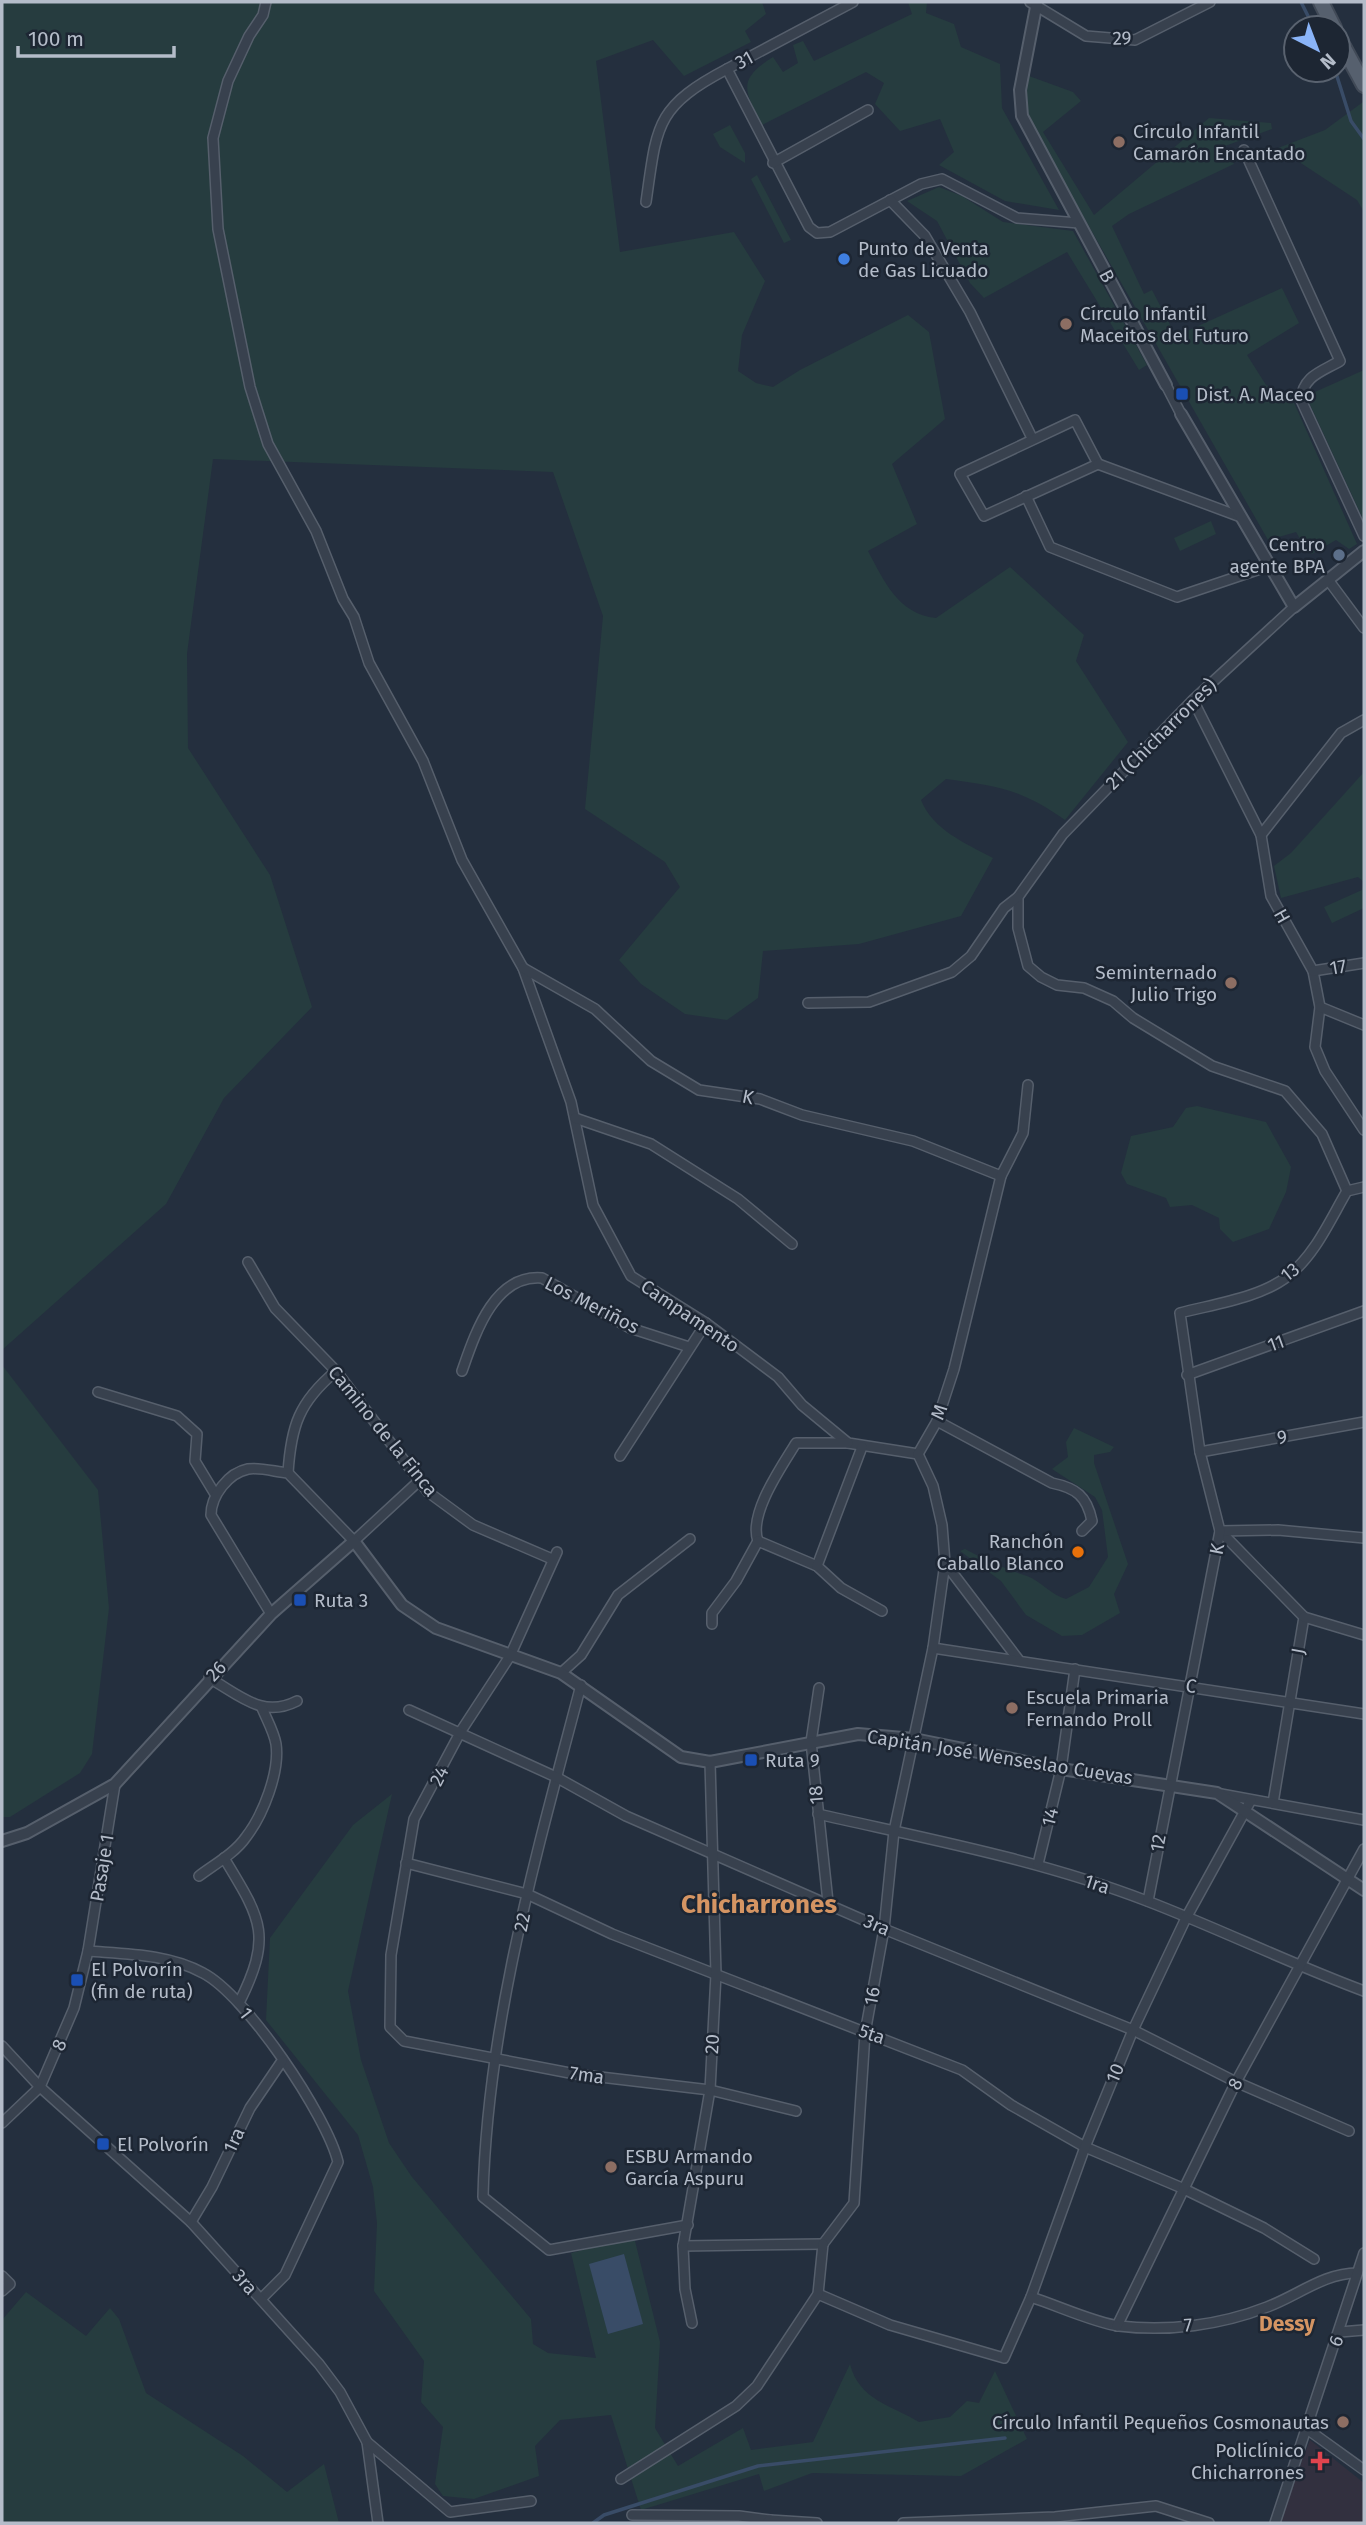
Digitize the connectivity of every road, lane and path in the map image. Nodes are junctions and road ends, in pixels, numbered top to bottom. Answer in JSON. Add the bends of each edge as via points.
{"nodes":[{"id":1,"x":266,"y":2,"type":"edge"},
{"id":2,"x":853,"y":2,"type":"edge"},
{"id":3,"x":1210,"y":2,"type":"edge"},
{"id":4,"x":1034,"y":3,"type":"edge"},
{"id":5,"x":1352,"y":63,"type":"edge"},
{"id":6,"x":727,"y":69,"type":"junction"},
{"id":7,"x":1364,"y":85,"type":"edge"},
{"id":8,"x":868,"y":110,"type":"dead end"},
{"id":9,"x":1244,"y":150,"type":"dead end"},
{"id":10,"x":773,"y":163,"type":"junction"},
{"id":11,"x":890,"y":200,"type":"junction"},
{"id":12,"x":646,"y":202,"type":"dead end"},
{"id":13,"x":1079,"y":223,"type":"junction"},
{"id":14,"x":1166,"y":385,"type":"joint"},
{"id":15,"x":1181,"y":414,"type":"joint"},
{"id":16,"x":1032,"y":438,"type":"junction"},
{"id":17,"x":1098,"y":464,"type":"junction"},
{"id":18,"x":1026,"y":496,"type":"junction"},
{"id":19,"x":1241,"y":517,"type":"junction"},
{"id":20,"x":1364,"y":536,"type":"edge"},
{"id":21,"x":1364,"y":551,"type":"edge"},
{"id":22,"x":1269,"y":566,"type":"junction"},
{"id":23,"x":1329,"y":581,"type":"junction"},
{"id":24,"x":1294,"y":607,"type":"junction"},
{"id":25,"x":1364,"y":628,"type":"edge"},
{"id":26,"x":1193,"y":700,"type":"junction"},
{"id":27,"x":1364,"y":720,"type":"edge"},
{"id":28,"x":1261,"y":835,"type":"junction"},
{"id":29,"x":1018,"y":897,"type":"junction"},
{"id":30,"x":1364,"y":962,"type":"edge"},
{"id":31,"x":523,"y":968,"type":"junction"},
{"id":32,"x":1313,"y":971,"type":"junction"},
{"id":33,"x":808,"y":1003,"type":"dead end"},
{"id":34,"x":1320,"y":1007,"type":"junction"},
{"id":35,"x":1364,"y":1025,"type":"edge"},
{"id":36,"x":1028,"y":1085,"type":"dead end"},
{"id":37,"x":575,"y":1118,"type":"junction"},
{"id":38,"x":1364,"y":1130,"type":"edge"},
{"id":39,"x":1001,"y":1175,"type":"junction"},
{"id":40,"x":1364,"y":1187,"type":"edge"},
{"id":41,"x":1347,"y":1191,"type":"junction"},
{"id":42,"x":792,"y":1244,"type":"dead end"},
{"id":43,"x":248,"y":1262,"type":"dead end"},
{"id":44,"x":1364,"y":1311,"type":"edge"},
{"id":45,"x":1180,"y":1313,"type":"joint"},
{"id":46,"x":706,"y":1323,"type":"junction"},
{"id":47,"x":690,"y":1347,"type":"junction"},
{"id":48,"x":336,"y":1371,"type":"junction"},
{"id":49,"x":462,"y":1371,"type":"dead end"},
{"id":50,"x":1187,"y":1375,"type":"junction"},
{"id":51,"x":98,"y":1392,"type":"dead end"},
{"id":52,"x":937,"y":1421,"type":"junction"},
{"id":53,"x":1364,"y":1422,"type":"edge"},
{"id":54,"x":848,"y":1443,"type":"junction"},
{"id":55,"x":862,"y":1447,"type":"junction"},
{"id":56,"x":1200,"y":1452,"type":"junction"},
{"id":57,"x":918,"y":1454,"type":"junction"},
{"id":58,"x":620,"y":1456,"type":"dead end"},
{"id":59,"x":288,"y":1473,"type":"junction"},
{"id":60,"x":419,"y":1481,"type":"junction"},
{"id":61,"x":215,"y":1494,"type":"junction"},
{"id":62,"x":1082,"y":1531,"type":"dead end"},
{"id":63,"x":1220,"y":1531,"type":"junction"},
{"id":64,"x":1364,"y":1538,"type":"edge"},
{"id":65,"x":690,"y":1539,"type":"dead end"},
{"id":66,"x":758,"y":1541,"type":"junction"},
{"id":67,"x":354,"y":1542,"type":"junction"},
{"id":68,"x":554,"y":1555,"type":"joint"},
{"id":69,"x":945,"y":1563,"type":"junction"},
{"id":70,"x":817,"y":1566,"type":"junction"},
{"id":71,"x":882,"y":1611,"type":"dead end"},
{"id":72,"x":271,"y":1614,"type":"junction"},
{"id":73,"x":1304,"y":1617,"type":"junction"},
{"id":74,"x":712,"y":1624,"type":"dead end"},
{"id":75,"x":1364,"y":1634,"type":"edge"},
{"id":76,"x":933,"y":1648,"type":"junction"},
{"id":77,"x":510,"y":1656,"type":"junction"},
{"id":78,"x":1018,"y":1659,"type":"junction"},
{"id":79,"x":1075,"y":1669,"type":"junction"},
{"id":80,"x":561,"y":1673,"type":"junction"},
{"id":81,"x":209,"y":1678,"type":"junction"},
{"id":82,"x":581,"y":1685,"type":"junction"},
{"id":83,"x":1190,"y":1686,"type":"junction"},
{"id":84,"x":819,"y":1688,"type":"dead end"},
{"id":85,"x":297,"y":1701,"type":"dead end"},
{"id":86,"x":1288,"y":1703,"type":"junction"},
{"id":87,"x":262,"y":1708,"type":"junction"},
{"id":88,"x":409,"y":1710,"type":"dead end"},
{"id":89,"x":1364,"y":1714,"type":"edge"},
{"id":90,"x":461,"y":1731,"type":"junction"},
{"id":91,"x":914,"y":1739,"type":"junction"},
{"id":92,"x":811,"y":1742,"type":"junction"},
{"id":93,"x":710,"y":1762,"type":"junction"},
{"id":94,"x":1061,"y":1769,"type":"junction"},
{"id":95,"x":556,"y":1777,"type":"junction"},
{"id":96,"x":115,"y":1784,"type":"junction"},
{"id":97,"x":1169,"y":1784,"type":"junction"},
{"id":98,"x":1217,"y":1793,"type":"junction"},
{"id":99,"x":1251,"y":1800,"type":"junction"},
{"id":100,"x":1273,"y":1803,"type":"junction"},
{"id":101,"x":1247,"y":1812,"type":"junction"},
{"id":102,"x":818,"y":1814,"type":"junction"},
{"id":103,"x":1364,"y":1820,"type":"edge"},
{"id":104,"x":894,"y":1831,"type":"junction"},
{"id":105,"x":2,"y":1841,"type":"edge"},
{"id":106,"x":1364,"y":1849,"type":"edge"},
{"id":107,"x":712,"y":1854,"type":"junction"},
{"id":108,"x":223,"y":1858,"type":"junction"},
{"id":109,"x":406,"y":1863,"type":"junction"},
{"id":110,"x":1038,"y":1864,"type":"junction"},
{"id":111,"x":199,"y":1876,"type":"dead end"},
{"id":112,"x":1348,"y":1877,"type":"junction"},
{"id":113,"x":1364,"y":1890,"type":"edge"},
{"id":114,"x":527,"y":1894,"type":"junction"},
{"id":115,"x":1148,"y":1901,"type":"junction"},
{"id":116,"x":828,"y":1902,"type":"junction"},
{"id":117,"x":1186,"y":1918,"type":"junction"},
{"id":118,"x":884,"y":1929,"type":"junction"},
{"id":119,"x":88,"y":1951,"type":"junction"},
{"id":120,"x":1298,"y":1967,"type":"junction"},
{"id":121,"x":716,"y":1974,"type":"junction"},
{"id":122,"x":1364,"y":1991,"type":"edge"},
{"id":123,"x":239,"y":2003,"type":"junction"},
{"id":124,"x":390,"y":2021,"type":"joint"},
{"id":125,"x":1133,"y":2030,"type":"junction"},
{"id":126,"x":865,"y":2033,"type":"junction"},
{"id":127,"x":2,"y":2046,"type":"edge"},
{"id":128,"x":496,"y":2056,"type":"junction"},
{"id":129,"x":282,"y":2062,"type":"junction"},
{"id":130,"x":1236,"y":2082,"type":"junction"},
{"id":131,"x":40,"y":2087,"type":"junction"},
{"id":132,"x":710,"y":2090,"type":"junction"},
{"id":133,"x":796,"y":2111,"type":"dead end"},
{"id":134,"x":2,"y":2123,"type":"edge"},
{"id":135,"x":1349,"y":2131,"type":"dead end"},
{"id":136,"x":1085,"y":2147,"type":"junction"},
{"id":137,"x":1182,"y":2188,"type":"junction"},
{"id":138,"x":191,"y":2222,"type":"junction"},
{"id":139,"x":688,"y":2225,"type":"junction"},
{"id":140,"x":823,"y":2244,"type":"junction"},
{"id":141,"x":683,"y":2246,"type":"junction"},
{"id":142,"x":1364,"y":2253,"type":"edge"},
{"id":143,"x":1314,"y":2259,"type":"dead end"},
{"id":144,"x":1357,"y":2273,"type":"junction"},
{"id":145,"x":2,"y":2276,"type":"edge"},
{"id":146,"x":2,"y":2291,"type":"edge"},
{"id":147,"x":818,"y":2294,"type":"junction"},
{"id":148,"x":1031,"y":2297,"type":"junction"},
{"id":149,"x":261,"y":2300,"type":"junction"},
{"id":150,"x":692,"y":2323,"type":"dead end"},
{"id":151,"x":1117,"y":2326,"type":"junction"},
{"id":152,"x":1364,"y":2330,"type":"edge"},
{"id":153,"x":1339,"y":2332,"type":"junction"},
{"id":154,"x":1307,"y":2429,"type":"junction"},
{"id":155,"x":367,"y":2442,"type":"junction"},
{"id":156,"x":1364,"y":2470,"type":"edge"},
{"id":157,"x":621,"y":2479,"type":"dead end"},
{"id":158,"x":531,"y":2501,"type":"dead end"},
{"id":159,"x":632,"y":2515,"type":"dead end"},
{"id":160,"x":673,"y":2515,"type":"junction"},
{"id":161,"x":768,"y":2522,"type":"edge"},
{"id":162,"x":378,"y":2523,"type":"edge"},
{"id":163,"x":690,"y":2523,"type":"edge"},
{"id":164,"x":817,"y":2523,"type":"edge"},
{"id":165,"x":903,"y":2523,"type":"edge"},
{"id":166,"x":1209,"y":2523,"type":"edge"},
{"id":167,"x":1275,"y":2523,"type":"edge"}],
"edges":[{"from":1,"to":31,"type":"street","name":"Campamento","via":[[228,82],[214,138],[218,229],[250,387],[268,444],[316,531],[369,663],[423,761],[462,860]]},
{"from":2,"to":6,"type":"street","name":"31"},
{"from":3,"to":4,"type":"street","name":"29","via":[[1135,40],[1086,36]]},
{"from":4,"to":13,"type":"street","name":"B","via":[[1020,90],[1022,116]]},
{"from":5,"to":7,"type":"main road"},
{"from":6,"to":10,"type":"street","name":"31"},
{"from":6,"to":12,"type":"street","via":[[692,88],[659,127]]},
{"from":8,"to":10,"type":"street"},
{"from":9,"to":20,"type":"street","via":[[1340,361],[1308,379],[1301,400]]},
{"from":10,"to":11,"type":"street","name":"31","via":[[809,227],[817,233],[830,232]]},
{"from":11,"to":13,"type":"street","via":[[920,184],[942,180],[1017,218]]},
{"from":11,"to":16,"type":"street","via":[[925,236]]},
{"from":13,"to":14,"type":"street","name":"B"},
{"from":14,"to":15,"type":"street","name":"B"},
{"from":15,"to":19,"type":"street","name":"B"},
{"from":16,"to":17,"type":"street","via":[[1075,419]]},
{"from":16,"to":18,"type":"street","via":[[960,474],[984,516]]},
{"from":17,"to":18,"type":"street"},
{"from":17,"to":19,"type":"street"},
{"from":18,"to":22,"type":"street","via":[[1049,547],[1177,597]]},
{"from":19,"to":22,"type":"street","name":"B"},
{"from":21,"to":23,"type":"street","name":"21 (Chicharrones)"},
{"from":22,"to":24,"type":"street","name":"B"},
{"from":23,"to":24,"type":"street","name":"21 (Chicharrones)"},
{"from":23,"to":25,"type":"street"},
{"from":24,"to":26,"type":"street","name":"21 (Chicharrones)"},
{"from":26,"to":28,"type":"street","name":"H"},
{"from":26,"to":29,"type":"street","name":"21 (Chicharrones)","via":[[1063,834]]},
{"from":27,"to":28,"type":"street","via":[[1341,733]]},
{"from":28,"to":32,"type":"street","name":"H","via":[[1271,896]]},
{"from":29,"to":33,"type":"street","name":"21 (Chicharrones)","via":[[997,918],[971,957],[952,972],[869,1002]]},
{"from":29,"to":41,"type":"street","via":[[1018,928],[1028,966],[1056,985],[1084,988],[1113,1001],[1212,1066],[1285,1091],[1322,1134]]},
{"from":30,"to":32,"type":"street","name":"17"},
{"from":31,"to":37,"type":"street","name":"Campamento"},
{"from":31,"to":39,"type":"street","name":"K","via":[[595,1009],[651,1061],[699,1090],[760,1099],[802,1115],[914,1141]]},
{"from":32,"to":34,"type":"street","name":"H"},
{"from":34,"to":35,"type":"street"},
{"from":34,"to":38,"type":"street","name":"H","via":[[1315,1046],[1325,1071]]},
{"from":36,"to":39,"type":"street","name":"M","via":[[1023,1133]]},
{"from":37,"to":42,"type":"street","via":[[651,1144],[738,1199]]},
{"from":37,"to":46,"type":"street","name":"Campamento","via":[[593,1205],[631,1276]]},
{"from":39,"to":52,"type":"street","name":"M"},
{"from":40,"to":41,"type":"street"},
{"from":41,"to":45,"type":"street","name":"13","via":[[1308,1256],[1287,1277],[1246,1296]]},
{"from":43,"to":48,"type":"street","name":"Camino de la Finca","via":[[275,1308]]},
{"from":44,"to":50,"type":"street","name":"11"},
{"from":45,"to":50,"type":"street","name":"K"},
{"from":46,"to":47,"type":"street"},
{"from":46,"to":54,"type":"street","name":"Campamento","via":[[778,1377],[802,1405]]},
{"from":47,"to":49,"type":"street","name":"Los Meriños","via":[[630,1328],[534,1277],[507,1286],[498,1296]]},
{"from":47,"to":58,"type":"street"},
{"from":48,"to":59,"type":"street","via":[[315,1389],[298,1414]]},
{"from":48,"to":60,"type":"street","name":"Camino de la Finca"},
{"from":50,"to":56,"type":"street","name":"K"},
{"from":51,"to":61,"type":"street","via":[[177,1416],[197,1434],[195,1461]]},
{"from":52,"to":57,"type":"street","name":"M"},
{"from":52,"to":62,"type":"street","via":[[1083,1495],[1092,1521]]},
{"from":53,"to":56,"type":"street","name":"9"},
{"from":54,"to":55,"type":"street","name":"Campamento"},
{"from":54,"to":66,"type":"street","via":[[796,1443],[773,1479],[755,1526]]},
{"from":55,"to":57,"type":"street","name":"Campamento"},
{"from":55,"to":70,"type":"street"},
{"from":56,"to":63,"type":"street","name":"K"},
{"from":57,"to":69,"type":"street","via":[[933,1486]]},
{"from":59,"to":61,"type":"street","via":[[247,1469]]},
{"from":59,"to":67,"type":"street"},
{"from":60,"to":67,"type":"street","name":"26"},
{"from":60,"to":68,"type":"street","name":"Camino de la Finca","via":[[473,1525]]},
{"from":61,"to":72,"type":"street","via":[[211,1504],[214,1524]]},
{"from":63,"to":64,"type":"street","via":[[1278,1530]]},
{"from":63,"to":73,"type":"street"},
{"from":63,"to":83,"type":"street","name":"K"},
{"from":65,"to":80,"type":"street","via":[[618,1595],[581,1655]]},
{"from":66,"to":70,"type":"street"},
{"from":66,"to":74,"type":"street","via":[[712,1613]]},
{"from":67,"to":72,"type":"street","name":"26"},
{"from":67,"to":77,"type":"street","name":"Capitán José Wenseslao Cuevas","via":[[402,1605],[436,1628]]},
{"from":68,"to":77,"type":"street","name":"24"},
{"from":69,"to":76,"type":"street"},
{"from":69,"to":78,"type":"street"},
{"from":70,"to":71,"type":"street","via":[[841,1588]]},
{"from":72,"to":81,"type":"street","name":"26"},
{"from":73,"to":75,"type":"street"},
{"from":73,"to":86,"type":"street","name":"J"},
{"from":76,"to":78,"type":"street","name":"C"},
{"from":76,"to":91,"type":"street"},
{"from":77,"to":80,"type":"street","name":"Capitán José Wenseslao Cuevas"},
{"from":77,"to":90,"type":"street","name":"24"},
{"from":78,"to":79,"type":"street","name":"C"},
{"from":79,"to":83,"type":"street","name":"C"},
{"from":79,"to":94,"type":"street","name":"14"},
{"from":80,"to":82,"type":"street","name":"Capitán José Wenseslao Cuevas"},
{"from":81,"to":87,"type":"street"},
{"from":81,"to":96,"type":"street","name":"26"},
{"from":82,"to":93,"type":"street","name":"Capitán José Wenseslao Cuevas","via":[[681,1758]]},
{"from":82,"to":95,"type":"street","name":"22"},
{"from":83,"to":86,"type":"street","name":"C"},
{"from":83,"to":97,"type":"street","name":"K"},
{"from":84,"to":92,"type":"street","name":"18"},
{"from":85,"to":87,"type":"street","via":[[281,1709]]},
{"from":86,"to":89,"type":"street","name":"C"},
{"from":86,"to":100,"type":"street","name":"J"},
{"from":87,"to":108,"type":"street","via":[[275,1740],[274,1772],[246,1838]]},
{"from":88,"to":90,"type":"street","name":"3ra"},
{"from":90,"to":95,"type":"street","name":"3ra"},
{"from":90,"to":109,"type":"street","name":"24","via":[[414,1819]]},
{"from":91,"to":92,"type":"street","name":"Capitán José Wenseslao Cuevas","via":[[858,1734]]},
{"from":91,"to":94,"type":"street","name":"Capitán José Wenseslao Cuevas"},
{"from":91,"to":104,"type":"street","name":"16"},
{"from":92,"to":93,"type":"street","name":"Capitán José Wenseslao Cuevas"},
{"from":92,"to":102,"type":"street","name":"18"},
{"from":93,"to":107,"type":"street","name":"20"},
{"from":94,"to":97,"type":"street","name":"Capitán José Wenseslao Cuevas"},
{"from":94,"to":110,"type":"street","name":"14"},
{"from":95,"to":107,"type":"street","name":"3ra","via":[[626,1816]]},
{"from":95,"to":114,"type":"street","name":"22"},
{"from":96,"to":105,"type":"street","name":"26","via":[[27,1833]]},
{"from":96,"to":119,"type":"street","name":"Pasaje 1"},
{"from":97,"to":98,"type":"street","name":"Capitán José Wenseslao Cuevas"},
{"from":97,"to":115,"type":"street","name":"12"},
{"from":98,"to":99,"type":"street"},
{"from":98,"to":101,"type":"street"},
{"from":99,"to":100,"type":"street"},
{"from":99,"to":101,"type":"street","name":"10"},
{"from":100,"to":103,"type":"street"},
{"from":101,"to":112,"type":"street"},
{"from":101,"to":117,"type":"street","name":"10"},
{"from":102,"to":104,"type":"street","name":"1ra"},
{"from":102,"to":116,"type":"street","name":"18"},
{"from":104,"to":110,"type":"street","name":"1ra"},
{"from":104,"to":118,"type":"street","name":"16"},
{"from":106,"to":112,"type":"street","name":"8"},
{"from":107,"to":116,"type":"street","name":"3ra"},
{"from":107,"to":121,"type":"street","name":"20"},
{"from":108,"to":111,"type":"street"},
{"from":108,"to":123,"type":"street","via":[[253,1907],[261,1935],[255,1966]]},
{"from":109,"to":114,"type":"street","name":"5ta"},
{"from":109,"to":124,"type":"street","name":"24","via":[[391,1955]]},
{"from":110,"to":115,"type":"street","name":"1ra"},
{"from":112,"to":113,"type":"street"},
{"from":112,"to":120,"type":"street","name":"8"},
{"from":114,"to":121,"type":"street","name":"5ta","via":[[612,1934]]},
{"from":114,"to":128,"type":"street","name":"22"},
{"from":115,"to":117,"type":"street","name":"1ra"},
{"from":116,"to":118,"type":"street","name":"3ra"},
{"from":117,"to":120,"type":"street","name":"1ra"},
{"from":117,"to":125,"type":"street","name":"10"},
{"from":118,"to":125,"type":"street","name":"3ra"},
{"from":118,"to":126,"type":"street","name":"16"},
{"from":119,"to":123,"type":"street","name":"1","via":[[188,1966],[217,1982]]},
{"from":119,"to":131,"type":"street","name":"8","via":[[74,2008]]},
{"from":120,"to":122,"type":"street","name":"1ra"},
{"from":120,"to":130,"type":"street","name":"8"},
{"from":121,"to":126,"type":"street","name":"5ta"},
{"from":121,"to":132,"type":"street","name":"20"},
{"from":123,"to":129,"type":"street","name":"1"},
{"from":124,"to":128,"type":"street","name":"7ma","via":[[393,2034],[404,2041]]},
{"from":125,"to":130,"type":"street","name":"3ra"},
{"from":125,"to":136,"type":"street","name":"10"},
{"from":126,"to":136,"type":"street","name":"5ta","via":[[962,2070]]},
{"from":126,"to":140,"type":"street","name":"16","via":[[854,2203]]},
{"from":127,"to":131,"type":"street"},
{"from":128,"to":132,"type":"street","name":"7ma","via":[[575,2074]]},
{"from":128,"to":139,"type":"street","name":"22","via":[[483,2197],[549,2250]]},
{"from":129,"to":138,"type":"street","name":"1ra","via":[[250,2108]]},
{"from":129,"to":149,"type":"street","name":"1","via":[[322,2119],[338,2162],[285,2275]]},
{"from":130,"to":135,"type":"street","name":"3ra"},
{"from":130,"to":137,"type":"street","name":"8"},
{"from":131,"to":134,"type":"street","name":"8"},
{"from":131,"to":138,"type":"street","name":"3ra"},
{"from":132,"to":133,"type":"street","name":"7ma"},
{"from":132,"to":139,"type":"street","name":"20"},
{"from":136,"to":137,"type":"street","name":"5ta"},
{"from":136,"to":148,"type":"street","name":"10"},
{"from":137,"to":143,"type":"street","name":"5ta","via":[[1264,2228]]},
{"from":137,"to":151,"type":"street","name":"8"},
{"from":138,"to":149,"type":"street","name":"3ra"},
{"from":139,"to":141,"type":"street","name":"20"},
{"from":140,"to":141,"type":"street"},
{"from":140,"to":147,"type":"street"},
{"from":141,"to":150,"type":"street","name":"20"},
{"from":142,"to":144,"type":"street","name":"6"},
{"from":144,"to":151,"type":"street","name":"7","via":[[1338,2273],[1237,2319]]},
{"from":144,"to":153,"type":"street","name":"6"},
{"from":145,"to":146,"type":"street","via":[[10,2284]]},
{"from":147,"to":148,"type":"street","name":"10","via":[[890,2325],[1004,2358]]},
{"from":147,"to":157,"type":"street","via":[[757,2386],[736,2406]]},
{"from":148,"to":151,"type":"street","name":"7"},
{"from":149,"to":155,"type":"street","name":"3ra","via":[[340,2392]]},
{"from":152,"to":153,"type":"street"},
{"from":153,"to":154,"type":"street","name":"6"},
{"from":154,"to":156,"type":"street"},
{"from":154,"to":167,"type":"street","name":"6"},
{"from":155,"to":158,"type":"street","via":[[450,2512]]},
{"from":155,"to":162,"type":"street","name":"3ra"},
{"from":159,"to":160,"type":"street"},
{"from":160,"to":161,"type":"street","via":[[738,2516]]},
{"from":160,"to":163,"type":"street"},
{"from":161,"to":164,"type":"street"},
{"from":165,"to":166,"type":"street","via":[[1156,2506]]}]}
